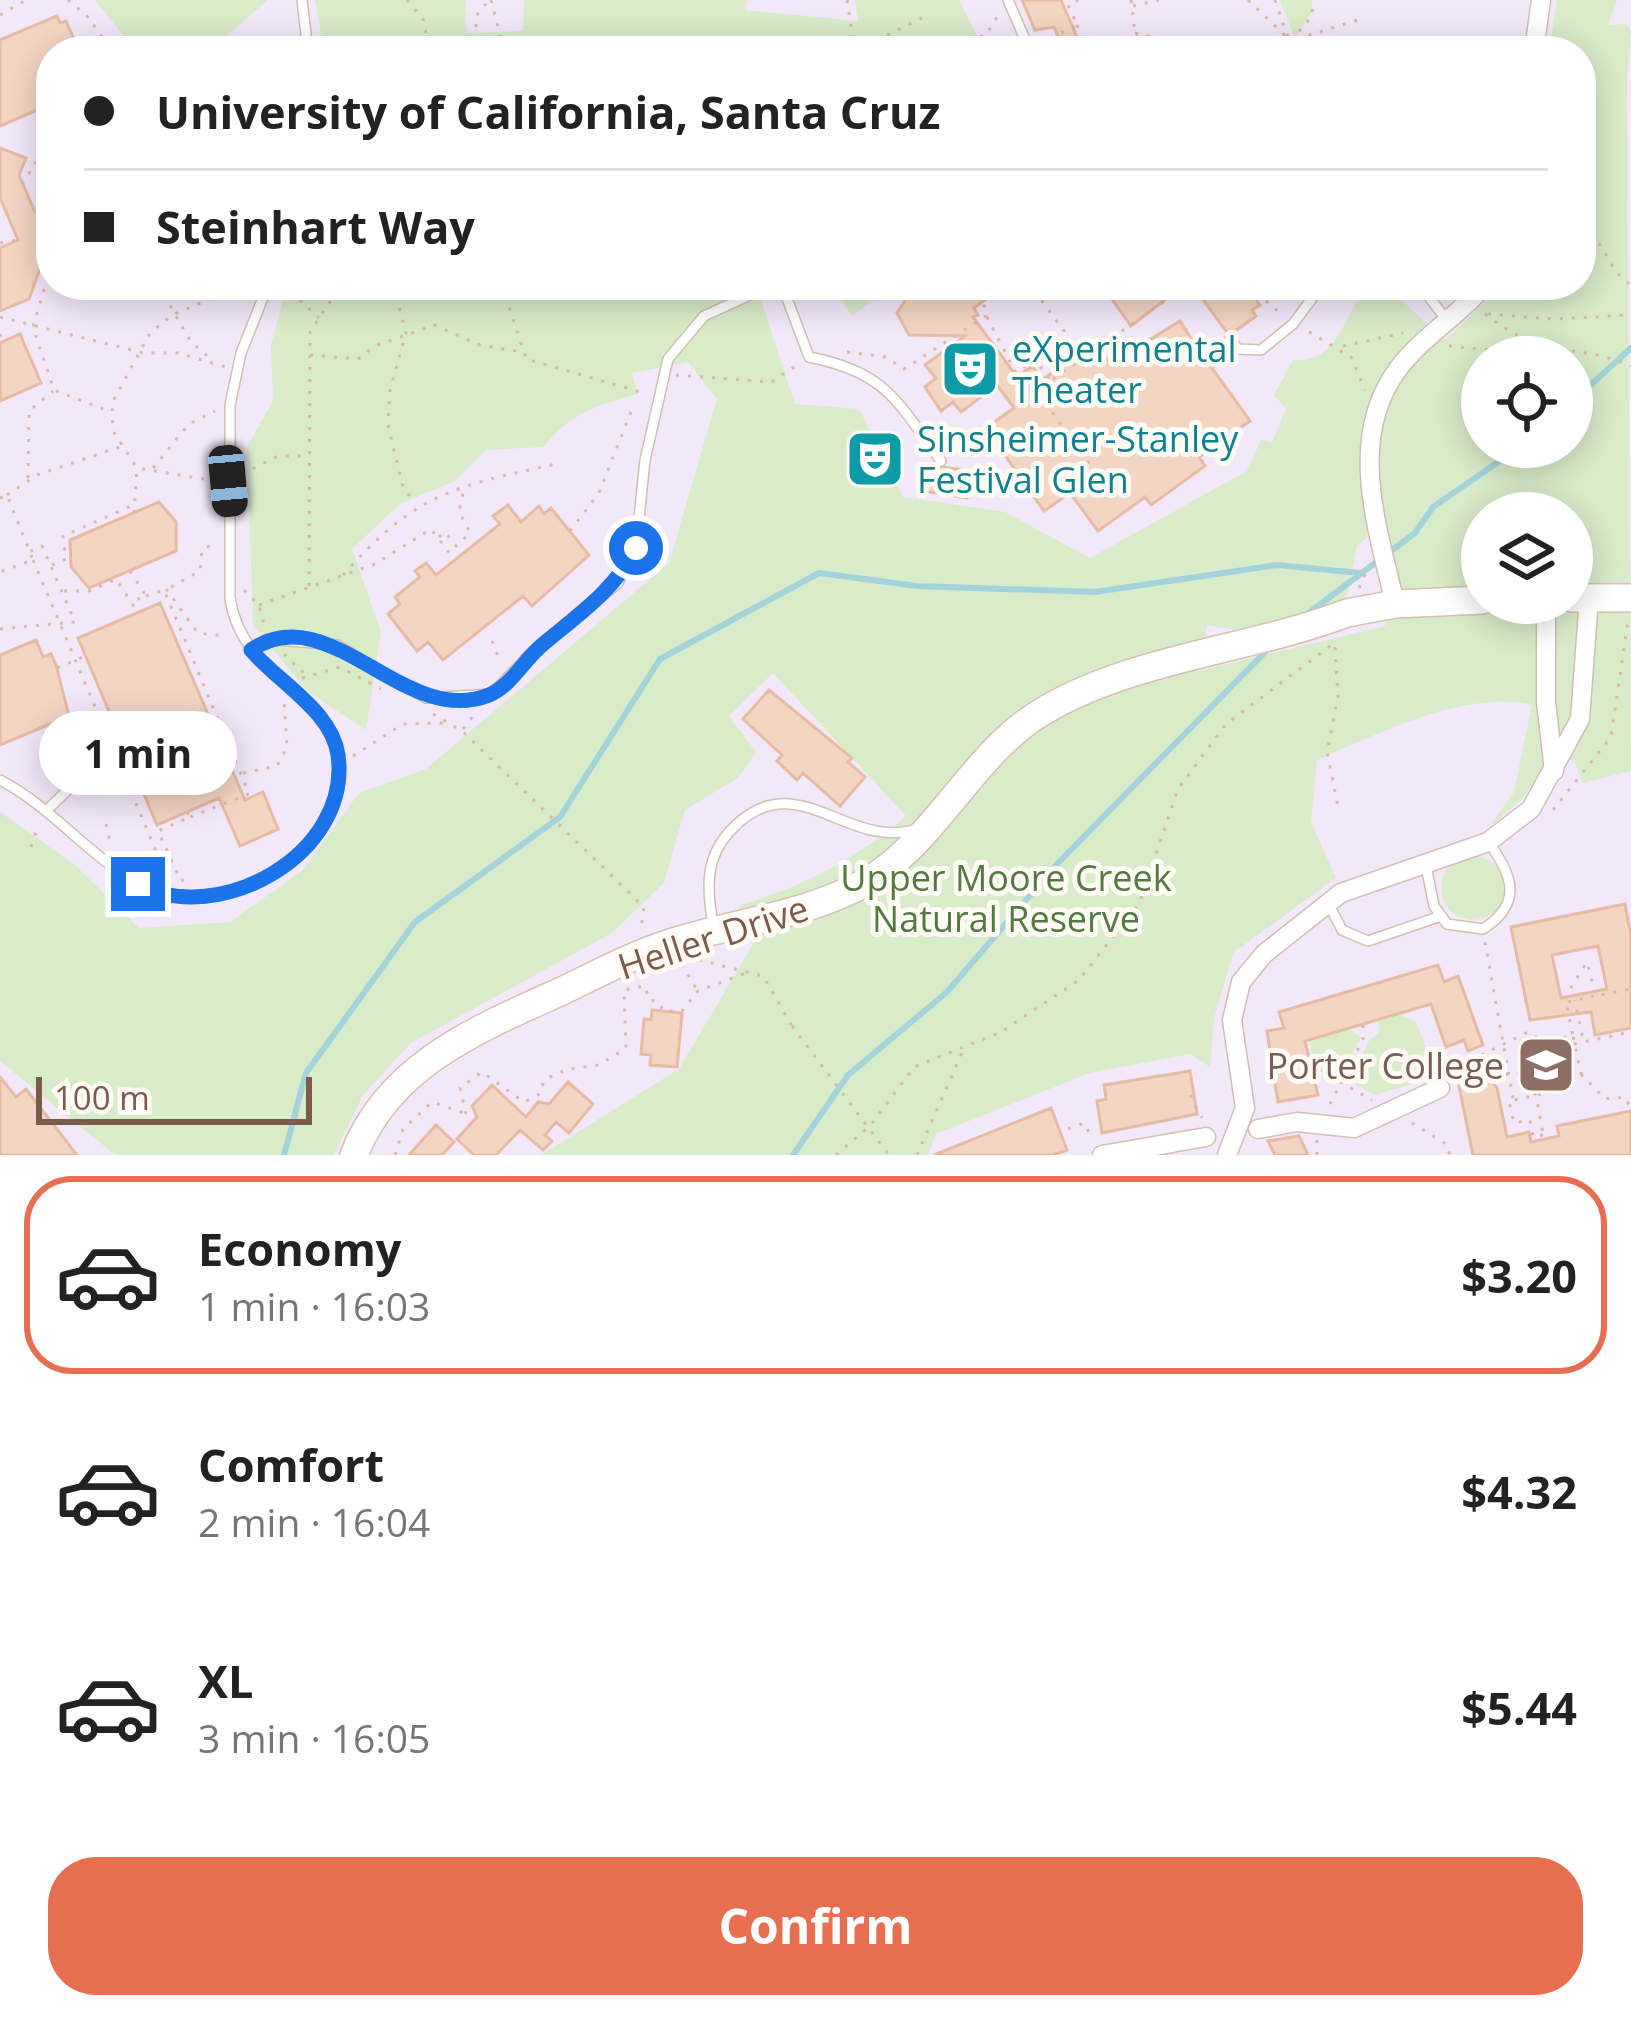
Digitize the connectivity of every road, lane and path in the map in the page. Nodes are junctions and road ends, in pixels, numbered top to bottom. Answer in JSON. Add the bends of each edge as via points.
{"nodes":[{"id":1,"x":26,"y":0,"type":"edge"},
{"id":2,"x":68,"y":0,"type":"edge"},
{"id":3,"x":302,"y":0,"type":"edge"},
{"id":4,"x":407,"y":0,"type":"edge"},
{"id":5,"x":490,"y":0,"type":"edge"},
{"id":6,"x":847,"y":0,"type":"edge"},
{"id":7,"x":1008,"y":0,"type":"edge"},
{"id":8,"x":1079,"y":0,"type":"edge"},
{"id":9,"x":1159,"y":0,"type":"edge"},
{"id":10,"x":1248,"y":0,"type":"edge"},
{"id":11,"x":1275,"y":0,"type":"edge"},
{"id":12,"x":1318,"y":0,"type":"edge"},
{"id":13,"x":1541,"y":0,"type":"edge"},
{"id":14,"x":1132,"y":3,"type":"edge"},
{"id":15,"x":0,"y":15,"type":"edge"},
{"id":16,"x":926,"y":16,"type":"dead end"},
{"id":17,"x":1358,"y":20,"type":"dead end"},
{"id":18,"x":1077,"y":25,"type":"junction"},
{"id":19,"x":1136,"y":35,"type":"joint"},
{"id":20,"x":101,"y":36,"type":"edge"},
{"id":21,"x":306,"y":36,"type":"edge"},
{"id":22,"x":427,"y":36,"type":"edge"},
{"id":23,"x":476,"y":36,"type":"edge"},
{"id":24,"x":501,"y":36,"type":"edge"},
{"id":25,"x":853,"y":36,"type":"edge"},
{"id":26,"x":885,"y":36,"type":"edge"},
{"id":27,"x":983,"y":36,"type":"edge"},
{"id":28,"x":1024,"y":36,"type":"edge"},
{"id":29,"x":1056,"y":36,"type":"edge"},
{"id":30,"x":1082,"y":36,"type":"edge"},
{"id":31,"x":1140,"y":36,"type":"edge"},
{"id":32,"x":1285,"y":36,"type":"edge"},
{"id":33,"x":1290,"y":36,"type":"edge"},
{"id":34,"x":1298,"y":36,"type":"edge"},
{"id":35,"x":1315,"y":36,"type":"edge"},
{"id":36,"x":1536,"y":36,"type":"edge"},
{"id":37,"x":36,"y":161,"type":"edge"},
{"id":38,"x":22,"y":167,"type":"dead end"},
{"id":39,"x":30,"y":170,"type":"junction"},
{"id":40,"x":22,"y":184,"type":"dead end"},
{"id":41,"x":1596,"y":238,"type":"edge"},
{"id":42,"x":2,"y":240,"type":"edge"},
{"id":43,"x":18,"y":241,"type":"dead end"},
{"id":44,"x":1631,"y":286,"type":"edge"},
{"id":45,"x":41,"y":300,"type":"edge"},
{"id":46,"x":165,"y":300,"type":"edge"},
{"id":47,"x":207,"y":300,"type":"edge"},
{"id":48,"x":262,"y":300,"type":"edge"},
{"id":49,"x":300,"y":300,"type":"edge"},
{"id":50,"x":331,"y":300,"type":"edge"},
{"id":51,"x":397,"y":300,"type":"edge"},
{"id":52,"x":507,"y":300,"type":"edge"},
{"id":53,"x":739,"y":300,"type":"edge"},
{"id":54,"x":788,"y":300,"type":"edge"},
{"id":55,"x":1041,"y":300,"type":"edge"},
{"id":56,"x":1166,"y":300,"type":"edge"},
{"id":57,"x":1266,"y":300,"type":"edge"},
{"id":58,"x":1311,"y":300,"type":"edge"},
{"id":59,"x":1431,"y":300,"type":"edge"},
{"id":60,"x":1470,"y":300,"type":"edge"},
{"id":61,"x":172,"y":314,"type":"junction"},
{"id":62,"x":1631,"y":315,"type":"edge"},
{"id":63,"x":0,"y":316,"type":"edge"},
{"id":64,"x":986,"y":316,"type":"dead end"},
{"id":65,"x":319,"y":318,"type":"junction"},
{"id":66,"x":1448,"y":322,"type":"junction"},
{"id":67,"x":1293,"y":325,"type":"junction"},
{"id":68,"x":33,"y":327,"type":"junction"},
{"id":69,"x":1412,"y":330,"type":"dead end"},
{"id":70,"x":406,"y":332,"type":"junction"},
{"id":71,"x":0,"y":334,"type":"edge"},
{"id":72,"x":1514,"y":336,"type":"edge"},
{"id":73,"x":1229,"y":339,"type":"dead end"},
{"id":74,"x":2,"y":342,"type":"edge"},
{"id":75,"x":1443,"y":344,"type":"dead end"},
{"id":76,"x":1461,"y":346,"type":"edge"},
{"id":77,"x":1342,"y":347,"type":"junction"},
{"id":78,"x":523,"y":352,"type":"junction"},
{"id":79,"x":144,"y":353,"type":"junction"},
{"id":80,"x":310,"y":355,"type":"junction"},
{"id":81,"x":1084,"y":356,"type":"junction"},
{"id":82,"x":1593,"y":359,"type":"edge"},
{"id":83,"x":217,"y":363,"type":"junction"},
{"id":84,"x":1631,"y":366,"type":"edge"},
{"id":85,"x":236,"y":370,"type":"junction"},
{"id":86,"x":1050,"y":381,"type":"junction"},
{"id":87,"x":54,"y":390,"type":"junction"},
{"id":88,"x":1366,"y":392,"type":"dead end"},
{"id":89,"x":645,"y":394,"type":"dead end"},
{"id":90,"x":230,"y":405,"type":"junction"},
{"id":91,"x":632,"y":409,"type":"dead end"},
{"id":92,"x":113,"y":413,"type":"junction"},
{"id":93,"x":121,"y":446,"type":"junction"},
{"id":94,"x":308,"y":456,"type":"junction"},
{"id":95,"x":940,"y":461,"type":"dead end"},
{"id":96,"x":556,"y":464,"type":"dead end"},
{"id":97,"x":137,"y":468,"type":"junction"},
{"id":98,"x":152,"y":470,"type":"junction"},
{"id":99,"x":1097,"y":475,"type":"dead end"},
{"id":100,"x":28,"y":481,"type":"junction"},
{"id":101,"x":228,"y":481,"type":"junction"},
{"id":102,"x":464,"y":487,"type":"junction"},
{"id":103,"x":3,"y":496,"type":"edge"},
{"id":104,"x":136,"y":504,"type":"junction"},
{"id":105,"x":415,"y":505,"type":"junction"},
{"id":106,"x":134,"y":513,"type":"dead end"},
{"id":107,"x":570,"y":531,"type":"dead end"},
{"id":108,"x":232,"y":533,"type":"junction"},
{"id":109,"x":438,"y":538,"type":"junction"},
{"id":110,"x":365,"y":550,"type":"junction"},
{"id":111,"x":29,"y":552,"type":"junction"},
{"id":112,"x":33,"y":560,"type":"junction"},
{"id":113,"x":455,"y":560,"type":"dead end"},
{"id":114,"x":375,"y":564,"type":"junction"},
{"id":115,"x":51,"y":566,"type":"junction"},
{"id":116,"x":130,"y":571,"type":"dead end"},
{"id":117,"x":0,"y":572,"type":"edge"},
{"id":118,"x":343,"y":575,"type":"junction"},
{"id":119,"x":309,"y":586,"type":"junction"},
{"id":120,"x":167,"y":589,"type":"junction"},
{"id":121,"x":62,"y":591,"type":"junction"},
{"id":122,"x":146,"y":596,"type":"junction"},
{"id":123,"x":1461,"y":601,"type":"edge"},
{"id":124,"x":1593,"y":601,"type":"edge"},
{"id":125,"x":131,"y":602,"type":"junction"},
{"id":126,"x":1395,"y":604,"type":"junction"},
{"id":127,"x":1629,"y":610,"type":"edge"},
{"id":128,"x":137,"y":612,"type":"dead end"},
{"id":129,"x":1546,"y":624,"type":"edge"},
{"id":130,"x":1580,"y":624,"type":"edge"},
{"id":131,"x":60,"y":625,"type":"junction"},
{"id":132,"x":0,"y":629,"type":"edge"},
{"id":133,"x":239,"y":631,"type":"junction"},
{"id":134,"x":1332,"y":632,"type":"junction"},
{"id":135,"x":268,"y":639,"type":"junction"},
{"id":136,"x":492,"y":641,"type":"dead end"},
{"id":137,"x":251,"y":650,"type":"junction"},
{"id":138,"x":86,"y":656,"type":"dead end"},
{"id":139,"x":57,"y":668,"type":"dead end"},
{"id":140,"x":340,"y":668,"type":"dead end"},
{"id":141,"x":500,"y":668,"type":"dead end"},
{"id":142,"x":308,"y":677,"type":"junction"},
{"id":143,"x":291,"y":682,"type":"dead end"},
{"id":144,"x":284,"y":697,"type":"dead end"},
{"id":145,"x":422,"y":708,"type":"dead end"},
{"id":146,"x":476,"y":712,"type":"dead end"},
{"id":147,"x":452,"y":723,"type":"junction"},
{"id":148,"x":462,"y":731,"type":"junction"},
{"id":149,"x":77,"y":752,"type":"dead end"},
{"id":150,"x":351,"y":758,"type":"dead end"},
{"id":151,"x":1554,"y":771,"type":"junction"},
{"id":152,"x":243,"y":773,"type":"junction"},
{"id":153,"x":0,"y":780,"type":"edge"},
{"id":154,"x":1339,"y":812,"type":"dead end"},
{"id":155,"x":44,"y":814,"type":"junction"},
{"id":156,"x":1543,"y":816,"type":"dead end"},
{"id":157,"x":106,"y":824,"type":"dead end"},
{"id":158,"x":928,"y":826,"type":"junction"},
{"id":159,"x":110,"y":841,"type":"dead end"},
{"id":160,"x":1488,"y":842,"type":"junction"},
{"id":161,"x":31,"y":847,"type":"dead end"},
{"id":162,"x":1425,"y":861,"type":"junction"},
{"id":163,"x":142,"y":877,"type":"dead end"},
{"id":164,"x":190,"y":877,"type":"dead end"},
{"id":165,"x":1328,"y":903,"type":"junction"},
{"id":166,"x":1441,"y":916,"type":"junction"},
{"id":167,"x":642,"y":923,"type":"dead end"},
{"id":168,"x":1483,"y":929,"type":"junction"},
{"id":169,"x":714,"y":930,"type":"junction"},
{"id":170,"x":669,"y":963,"type":"dead end"},
{"id":171,"x":682,"y":964,"type":"junction"},
{"id":172,"x":749,"y":973,"type":"junction"},
{"id":173,"x":1631,"y":989,"type":"edge"},
{"id":174,"x":698,"y":991,"type":"junction"},
{"id":175,"x":1596,"y":996,"type":"junction"},
{"id":176,"x":1575,"y":1000,"type":"junction"},
{"id":177,"x":1566,"y":1002,"type":"junction"},
{"id":178,"x":1363,"y":1024,"type":"dead end"},
{"id":179,"x":1631,"y":1032,"type":"edge"},
{"id":180,"x":1573,"y":1036,"type":"junction"},
{"id":181,"x":1544,"y":1042,"type":"junction"},
{"id":182,"x":1503,"y":1044,"type":"junction"},
{"id":183,"x":1574,"y":1044,"type":"junction"},
{"id":184,"x":964,"y":1047,"type":"junction"},
{"id":185,"x":1462,"y":1066,"type":"dead end"},
{"id":186,"x":1522,"y":1072,"type":"junction"},
{"id":187,"x":1581,"y":1074,"type":"junction"},
{"id":188,"x":1508,"y":1076,"type":"junction"},
{"id":189,"x":1440,"y":1088,"type":"joint"},
{"id":190,"x":1190,"y":1094,"type":"dead end"},
{"id":191,"x":1536,"y":1095,"type":"junction"},
{"id":192,"x":1514,"y":1100,"type":"junction"},
{"id":193,"x":1198,"y":1101,"type":"dead end"},
{"id":194,"x":1631,"y":1109,"type":"edge"},
{"id":195,"x":1084,"y":1124,"type":"dead end"},
{"id":196,"x":1317,"y":1127,"type":"junction"},
{"id":197,"x":1068,"y":1129,"type":"dead end"},
{"id":198,"x":1258,"y":1129,"type":"dead end"},
{"id":199,"x":1206,"y":1137,"type":"dead end"},
{"id":200,"x":354,"y":1155,"type":"edge"},
{"id":201,"x":395,"y":1155,"type":"edge"},
{"id":202,"x":836,"y":1155,"type":"edge"},
{"id":203,"x":889,"y":1155,"type":"edge"},
{"id":204,"x":917,"y":1155,"type":"edge"},
{"id":205,"x":1102,"y":1155,"type":"edge"},
{"id":206,"x":1227,"y":1155,"type":"edge"}],
"edges":[{"from":1,"to":15,"type":"path"},
{"from":2,"to":20,"type":"path"},
{"from":3,"to":21,"type":"lane"},
{"from":4,"to":22,"type":"path"},
{"from":5,"to":23,"type":"path","via":[[476,16]]},
{"from":5,"to":24,"type":"path"},
{"from":6,"to":25,"type":"path"},
{"from":7,"to":27,"type":"path"},
{"from":7,"to":28,"type":"lane"},
{"from":8,"to":18,"type":"path","via":[[1068,5]]},
{"from":9,"to":14,"type":"path"},
{"from":10,"to":32,"type":"path"},
{"from":11,"to":33,"type":"path"},
{"from":12,"to":34,"type":"path"},
{"from":13,"to":36,"type":"street"},
{"from":14,"to":19,"type":"path"},
{"from":16,"to":26,"type":"path"},
{"from":17,"to":35,"type":"path"},
{"from":18,"to":29,"type":"path"},
{"from":18,"to":30,"type":"path"},
{"from":19,"to":31,"type":"path"},
{"from":37,"to":39,"type":"path"},
{"from":38,"to":39,"type":"path"},
{"from":39,"to":40,"type":"path"},
{"from":41,"to":44,"type":"path"},
{"from":42,"to":43,"type":"path"},
{"from":45,"to":68,"type":"path"},
{"from":46,"to":61,"type":"path"},
{"from":47,"to":61,"type":"path"},
{"from":48,"to":85,"type":"lane"},
{"from":49,"to":65,"type":"path"},
{"from":50,"to":65,"type":"path"},
{"from":51,"to":70,"type":"path"},
{"from":52,"to":78,"type":"path"},
{"from":53,"to":135,"type":"lane","via":[[704,316],[668,359],[644,460],[636,548],[618,583],[492,694],[426,698],[337,645]]},
{"from":54,"to":95,"type":"lane","via":[[809,357],[883,384]]},
{"from":55,"to":81,"type":"path"},
{"from":56,"to":81,"type":"path"},
{"from":57,"to":67,"type":"path"},
{"from":58,"to":67,"type":"lane"},
{"from":59,"to":66,"type":"lane"},
{"from":60,"to":66,"type":"street"},
{"from":61,"to":79,"type":"path","via":[[150,333]]},
{"from":61,"to":83,"type":"path"},
{"from":62,"to":72,"type":"path","via":[[1483,314]]},
{"from":63,"to":68,"type":"path"},
{"from":64,"to":86,"type":"path","via":[[1016,373],[1035,359]]},
{"from":65,"to":80,"type":"path"},
{"from":66,"to":126,"type":"street","via":[[1396,371],[1378,406],[1369,480]]},
{"from":67,"to":73,"type":"lane","via":[[1261,350],[1238,349]]},
{"from":67,"to":77,"type":"path"},
{"from":68,"to":79,"type":"path"},
{"from":68,"to":87,"type":"path"},
{"from":69,"to":77,"type":"path"},
{"from":70,"to":78,"type":"path","via":[[434,326]]},
{"from":70,"to":80,"type":"path","via":[[358,359]]},
{"from":70,"to":105,"type":"path","via":[[388,425]]},
{"from":71,"to":74,"type":"path"},
{"from":75,"to":76,"type":"path"},
{"from":77,"to":88,"type":"path"},
{"from":78,"to":89,"type":"path","via":[[544,366]]},
{"from":79,"to":83,"type":"path"},
{"from":79,"to":92,"type":"path"},
{"from":80,"to":94,"type":"path"},
{"from":81,"to":86,"type":"path"},
{"from":82,"to":84,"type":"path"},
{"from":83,"to":85,"type":"path"},
{"from":85,"to":90,"type":"lane"},
{"from":86,"to":99,"type":"path","via":[[1036,391]]},
{"from":87,"to":92,"type":"path"},
{"from":87,"to":100,"type":"path","via":[[29,411]]},
{"from":90,"to":98,"type":"path","via":[[189,424]]},
{"from":90,"to":101,"type":"lane"},
{"from":91,"to":107,"type":"path","via":[[599,493]]},
{"from":92,"to":93,"type":"path"},
{"from":93,"to":97,"type":"path"},
{"from":93,"to":100,"type":"path"},
{"from":94,"to":101,"type":"path","via":[[278,456]]},
{"from":94,"to":119,"type":"path"},
{"from":96,"to":102,"type":"path"},
{"from":97,"to":98,"type":"path"},
{"from":97,"to":104,"type":"path"},
{"from":98,"to":101,"type":"path"},
{"from":100,"to":103,"type":"path"},
{"from":101,"to":108,"type":"lane"},
{"from":102,"to":105,"type":"path"},
{"from":102,"to":109,"type":"path","via":[[459,511],[470,533],[456,546],[445,532]]},
{"from":103,"to":111,"type":"path"},
{"from":104,"to":106,"type":"path"},
{"from":104,"to":115,"type":"path","via":[[63,536],[66,559]]},
{"from":105,"to":110,"type":"path"},
{"from":108,"to":120,"type":"path","via":[[202,550],[200,571]]},
{"from":108,"to":133,"type":"lane","via":[[230,598]]},
{"from":109,"to":113,"type":"path"},
{"from":109,"to":114,"type":"path","via":[[430,530]]},
{"from":110,"to":114,"type":"path"},
{"from":110,"to":118,"type":"path"},
{"from":111,"to":112,"type":"path"},
{"from":111,"to":115,"type":"path","via":[[42,546]]},
{"from":112,"to":117,"type":"path"},
{"from":112,"to":131,"type":"path"},
{"from":114,"to":118,"type":"path"},
{"from":115,"to":121,"type":"path"},
{"from":116,"to":122,"type":"path"},
{"from":118,"to":119,"type":"path"},
{"from":119,"to":135,"type":"path","via":[[259,605]]},
{"from":120,"to":122,"type":"path"},
{"from":120,"to":133,"type":"path","via":[[198,633]]},
{"from":120,"to":152,"type":"path"},
{"from":121,"to":125,"type":"path","via":[[116,579]]},
{"from":121,"to":131,"type":"path","via":[[75,622]]},
{"from":122,"to":125,"type":"path"},
{"from":123,"to":126,"type":"main road","name":"Heller Drive"},
{"from":124,"to":127,"type":"main road"},
{"from":125,"to":128,"type":"path"},
{"from":126,"to":134,"type":"main road","name":"Heller Drive"},
{"from":127,"to":156,"type":"path","via":[[1611,737],[1566,799]]},
{"from":129,"to":151,"type":"street"},
{"from":130,"to":151,"type":"street","via":[[1580,719]]},
{"from":131,"to":132,"type":"path"},
{"from":131,"to":163,"type":"path","via":[[159,858]]},
{"from":133,"to":137,"type":"lane"},
{"from":134,"to":154,"type":"path","via":[[1337,697],[1327,752]]},
{"from":134,"to":158,"type":"main road","name":"Heller Drive","via":[[1246,644],[1052,707],[988,756]]},
{"from":134,"to":184,"type":"path","via":[[1226,724],[1178,789],[1139,904],[1079,980]]},
{"from":135,"to":137,"type":"lane"},
{"from":135,"to":142,"type":"path"},
{"from":136,"to":141,"type":"path"},
{"from":137,"to":155,"type":"lane","via":[[325,724],[339,758],[332,804],[289,861],[227,893],[174,900],[138,884]]},
{"from":138,"to":139,"type":"path","bridge":true},
{"from":140,"to":142,"type":"path"},
{"from":142,"to":143,"type":"path"},
{"from":144,"to":152,"type":"path","via":[[287,747],[277,766]]},
{"from":145,"to":147,"type":"path"},
{"from":146,"to":148,"type":"path"},
{"from":147,"to":148,"type":"path"},
{"from":147,"to":150,"type":"path","via":[[403,724]]},
{"from":148,"to":167,"type":"path","via":[[644,908]]},
{"from":149,"to":155,"type":"lane","via":[[77,782]]},
{"from":151,"to":160,"type":"street","via":[[1531,809]]},
{"from":152,"to":164,"type":"path","via":[[249,794],[158,831],[182,881]]},
{"from":153,"to":155,"type":"lane"},
{"from":155,"to":161,"type":"path"},
{"from":157,"to":159,"type":"path"},
{"from":158,"to":169,"type":"main road","name":"Heller Drive","via":[[858,887]]},
{"from":158,"to":169,"type":"lane","via":[[869,830],[764,803],[712,856]]},
{"from":160,"to":162,"type":"street"},
{"from":160,"to":168,"type":"lane","via":[[1509,871],[1514,896]]},
{"from":162,"to":165,"type":"street","via":[[1359,883]]},
{"from":162,"to":166,"type":"lane"},
{"from":165,"to":166,"type":"lane","via":[[1342,930],[1368,941]]},
{"from":165,"to":206,"type":"street","via":[[1264,954],[1234,998],[1245,1108]]},
{"from":166,"to":168,"type":"lane","via":[[1459,928]]},
{"from":168,"to":182,"type":"path"},
{"from":169,"to":200,"type":"main road","name":"Heller Drive","via":[[646,952],[456,1042],[397,1087]]},
{"from":170,"to":171,"type":"path"},
{"from":171,"to":172,"type":"path","via":[[696,959]]},
{"from":171,"to":174,"type":"path"},
{"from":172,"to":174,"type":"path"},
{"from":172,"to":203,"type":"path","bridge":true,"via":[[763,976]]},
{"from":173,"to":175,"type":"path"},
{"from":174,"to":201,"type":"path","via":[[682,1011],[663,1011],[645,986],[624,990],[626,1048],[599,1065],[544,1080],[540,1094],[524,1102],[482,1072],[460,1088],[466,1114],[432,1102],[403,1130]]},
{"from":175,"to":176,"type":"path"},
{"from":175,"to":177,"type":"path","via":[[1587,962]]},
{"from":176,"to":177,"type":"path"},
{"from":176,"to":180,"type":"path","via":[[1582,1035]]},
{"from":177,"to":180,"type":"path"},
{"from":178,"to":196,"type":"path","via":[[1363,1040]]},
{"from":179,"to":183,"type":"path"},
{"from":180,"to":181,"type":"path"},
{"from":180,"to":183,"type":"path"},
{"from":181,"to":182,"type":"path","via":[[1528,1031]]},
{"from":181,"to":186,"type":"path","via":[[1530,1044]]},
{"from":182,"to":185,"type":"path"},
{"from":182,"to":188,"type":"path"},
{"from":183,"to":187,"type":"path"},
{"from":184,"to":202,"type":"path","via":[[914,1067],[870,1126]]},
{"from":184,"to":204,"type":"path"},
{"from":186,"to":188,"type":"path"},
{"from":186,"to":191,"type":"path"},
{"from":187,"to":191,"type":"path","via":[[1561,1090]]},
{"from":187,"to":194,"type":"path","via":[[1605,1099],[1625,1097]]},
{"from":188,"to":189,"type":"path","via":[[1495,1070]]},
{"from":188,"to":192,"type":"path"},
{"from":189,"to":196,"type":"street","via":[[1354,1128]]},
{"from":190,"to":193,"type":"path"},
{"from":191,"to":192,"type":"path"},
{"from":191,"to":192,"type":"path","via":[[1543,1135],[1533,1137],[1530,1120],[1514,1124]]},
{"from":195,"to":197,"type":"path"},
{"from":196,"to":198,"type":"street"},
{"from":199,"to":205,"type":"street"}]}
